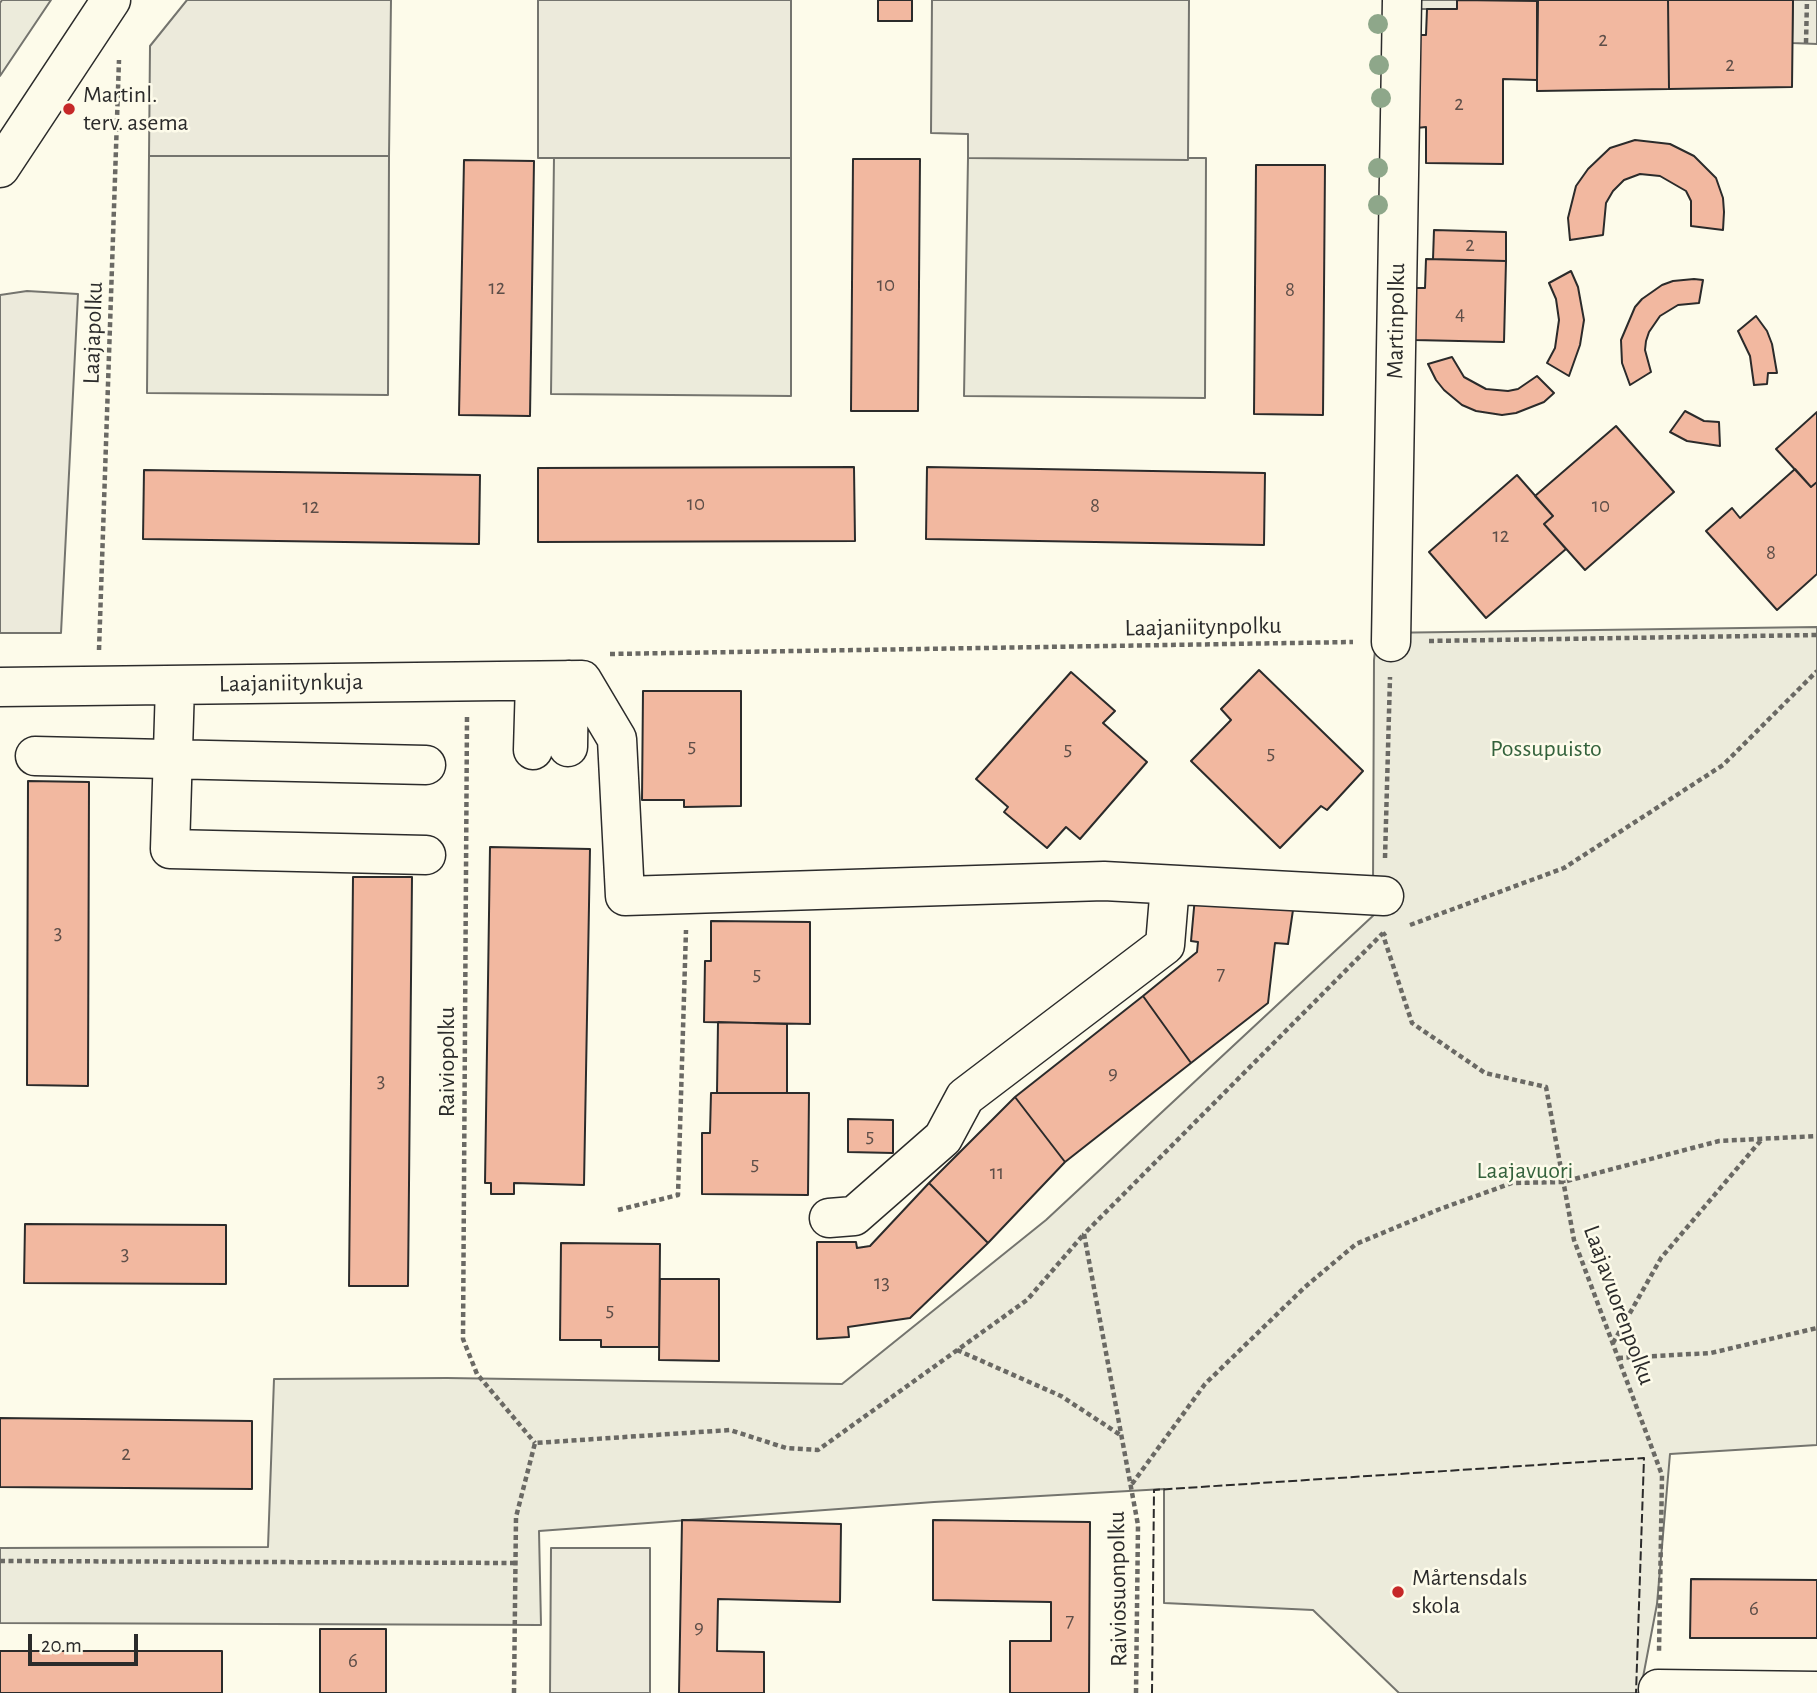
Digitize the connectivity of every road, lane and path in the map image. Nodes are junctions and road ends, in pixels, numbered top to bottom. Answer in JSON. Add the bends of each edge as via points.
{"nodes":[{"id":1,"x":1402,"y":0,"type":"edge"},
{"id":2,"x":1807,"y":0,"type":"edge"},
{"id":3,"x":109,"y":3,"type":"edge"},
{"id":4,"x":1806,"y":43,"type":"dead end"},
{"id":5,"x":0,"y":168,"type":"edge"},
{"id":6,"x":1817,"y":635,"type":"edge"},
{"id":7,"x":1391,"y":642,"type":"junction"},
{"id":8,"x":98,"y":663,"type":"dead end"},
{"id":9,"x":1817,"y":671,"type":"edge"},
{"id":10,"x":572,"y":674,"type":"junction"},
{"id":11,"x":467,"y":681,"type":"junction"},
{"id":12,"x":176,"y":685,"type":"junction"},
{"id":13,"x":0,"y":687,"type":"edge"},
{"id":14,"x":550,"y":749,"type":"dead end"},
{"id":15,"x":35,"y":756,"type":"dead end"},
{"id":16,"x":173,"y":760,"type":"junction"},
{"id":17,"x":426,"y":765,"type":"dead end"},
{"id":18,"x":426,"y":855,"type":"dead end"},
{"id":19,"x":1170,"y":885,"type":"junction"},
{"id":20,"x":688,"y":894,"type":"junction"},
{"id":21,"x":1395,"y":917,"type":"junction"},
{"id":22,"x":1382,"y":934,"type":"junction"},
{"id":23,"x":1817,"y":1136,"type":"edge"},
{"id":24,"x":1763,"y":1138,"type":"junction"},
{"id":25,"x":1563,"y":1182,"type":"junction"},
{"id":26,"x":618,"y":1210,"type":"dead end"},
{"id":27,"x":829,"y":1218,"type":"dead end"},
{"id":28,"x":1084,"y":1234,"type":"junction"},
{"id":29,"x":1817,"y":1328,"type":"edge"},
{"id":30,"x":1612,"y":1343,"type":"junction"},
{"id":31,"x":957,"y":1350,"type":"junction"},
{"id":32,"x":1618,"y":1357,"type":"junction"},
{"id":33,"x":1123,"y":1437,"type":"junction"},
{"id":34,"x":535,"y":1443,"type":"junction"},
{"id":35,"x":1132,"y":1484,"type":"junction"},
{"id":36,"x":0,"y":1561,"type":"edge"},
{"id":37,"x":515,"y":1563,"type":"junction"},
{"id":38,"x":1658,"y":1689,"type":"joint"},
{"id":39,"x":1817,"y":1691,"type":"edge"},
{"id":40,"x":514,"y":1693,"type":"edge"},
{"id":41,"x":1136,"y":1693,"type":"edge"}],
"edges":[{"from":1,"to":7,"type":"street","name":"Martinpolku"},
{"from":2,"to":4,"type":"path"},
{"from":3,"to":5,"type":"street"},
{"from":3,"to":8,"type":"path","name":"Laajapolku","via":[[120,35]]},
{"from":6,"to":7,"type":"path","name":"Laajaniitynpolku"},
{"from":7,"to":10,"type":"path","name":"Laajaniitynpolku"},
{"from":7,"to":21,"type":"path"},
{"from":9,"to":21,"type":"path","via":[[1723,765],[1564,867]]},
{"from":10,"to":11,"type":"street","name":"Laajaniitynkuja"},
{"from":10,"to":14,"type":"street"},
{"from":10,"to":20,"type":"street","via":[[617,739],[625,896]]},
{"from":11,"to":12,"type":"street","name":"Laajaniitynkuja"},
{"from":11,"to":34,"type":"path","name":"Raiviopolku","via":[[463,1339],[477,1374]]},
{"from":12,"to":13,"type":"street","name":"Laajaniitynkuja"},
{"from":12,"to":16,"type":"street"},
{"from":15,"to":16,"type":"street"},
{"from":16,"to":17,"type":"street"},
{"from":16,"to":18,"type":"street","via":[[170,849]]},
{"from":19,"to":20,"type":"street","via":[[1104,881]]},
{"from":19,"to":21,"type":"street"},
{"from":19,"to":27,"type":"street","via":[[1165,944],[965,1097],[943,1138],[854,1216]]},
{"from":20,"to":26,"type":"path","via":[[678,1195]]},
{"from":21,"to":22,"type":"path"},
{"from":21,"to":22,"type":"path"},
{"from":22,"to":25,"type":"path","name":"Laajavuorenpolku","via":[[1412,1023],[1485,1073],[1546,1087]]},
{"from":22,"to":28,"type":"path"},
{"from":23,"to":24,"type":"path"},
{"from":24,"to":25,"type":"path","via":[[1719,1141]]},
{"from":24,"to":30,"type":"path","via":[[1661,1258]]},
{"from":25,"to":30,"type":"path","name":"Laajavuorenpolku","via":[[1574,1240]]},
{"from":25,"to":35,"type":"path","via":[[1512,1183],[1356,1244],[1205,1384]]},
{"from":28,"to":31,"type":"path","via":[[1027,1300]]},
{"from":28,"to":33,"type":"path","name":"Raiviosuonpolku"},
{"from":29,"to":32,"type":"path","via":[[1711,1353]]},
{"from":30,"to":32,"type":"path","name":"Laajavuorenpolku"},
{"from":31,"to":33,"type":"path","via":[[1061,1396]]},
{"from":31,"to":34,"type":"path","via":[[817,1450],[786,1448],[730,1430]]},
{"from":32,"to":38,"type":"path","name":"Laajavuorenpolku","via":[[1662,1475]]},
{"from":33,"to":35,"type":"path","name":"Raiviosuonpolku"},
{"from":34,"to":37,"type":"path","via":[[516,1517]]},
{"from":35,"to":41,"type":"path","name":"Raiviosuonpolku","via":[[1138,1525]]},
{"from":36,"to":37,"type":"path"},
{"from":37,"to":40,"type":"path"},
{"from":38,"to":39,"type":"street"}]}
